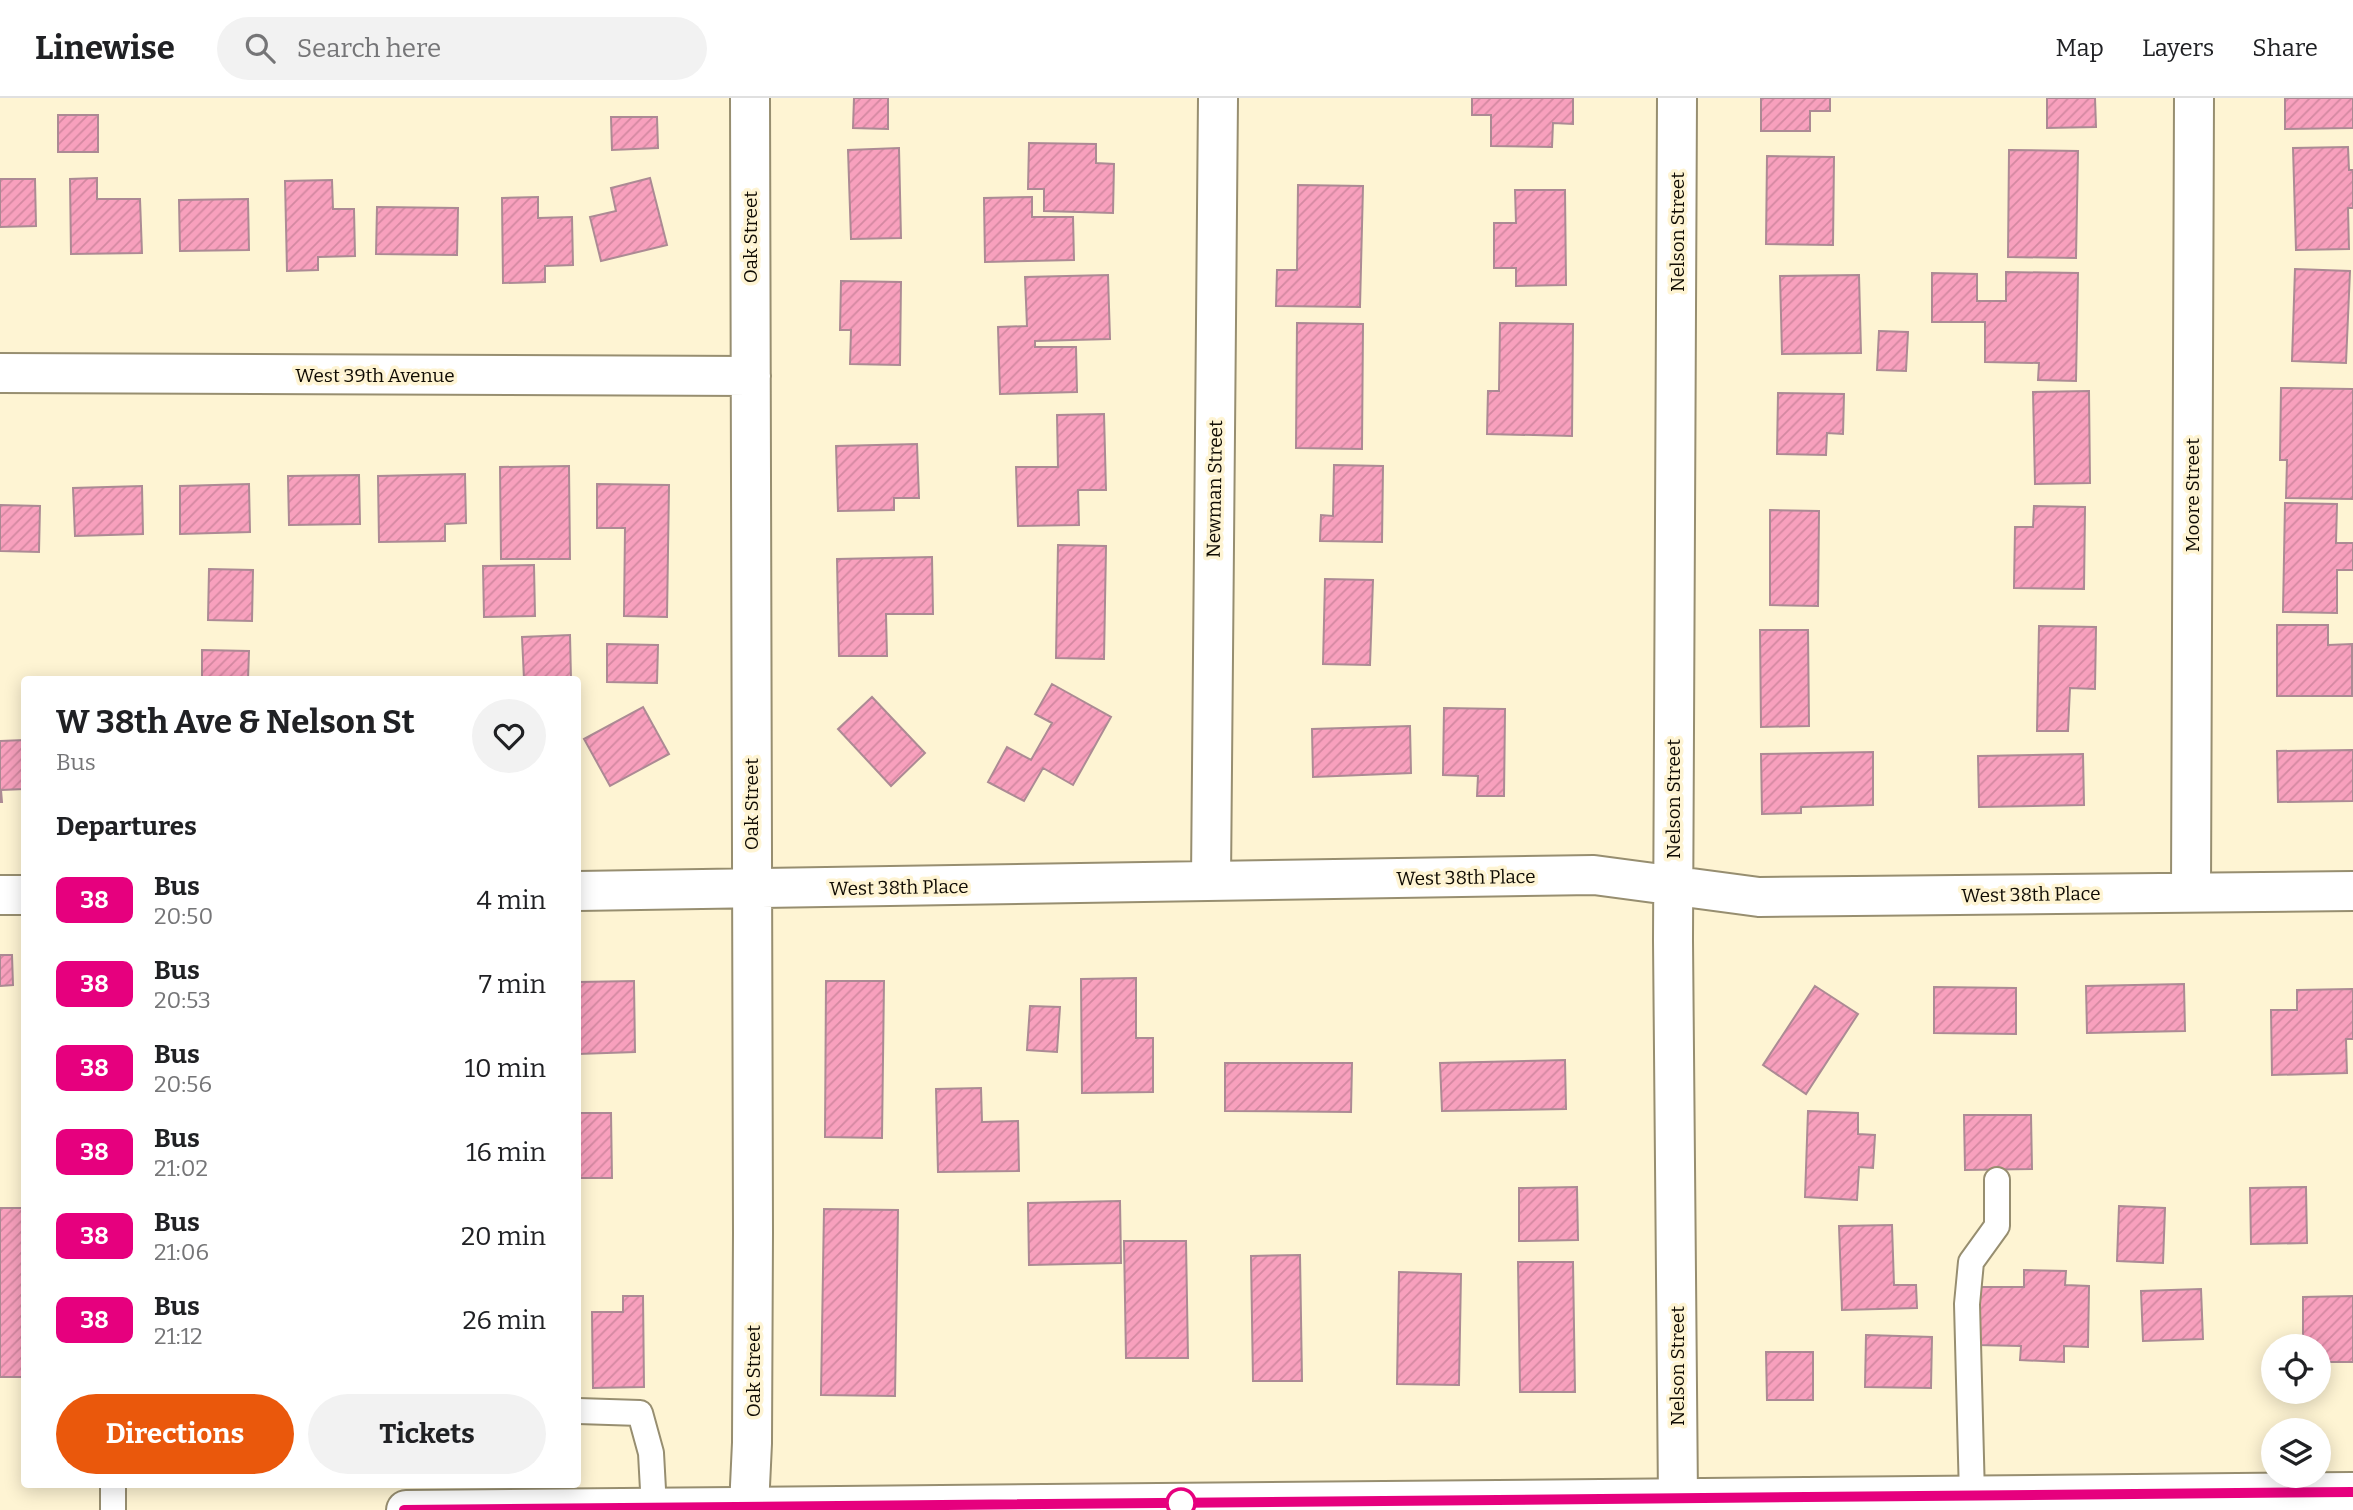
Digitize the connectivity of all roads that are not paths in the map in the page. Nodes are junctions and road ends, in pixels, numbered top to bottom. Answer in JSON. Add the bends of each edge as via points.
{"nodes":[{"id":1,"x":750,"y":98,"type":"edge"},
{"id":2,"x":1218,"y":98,"type":"edge"},
{"id":3,"x":1677,"y":98,"type":"edge"},
{"id":4,"x":2194,"y":98,"type":"edge"},
{"id":5,"x":0,"y":373,"type":"edge"},
{"id":6,"x":751,"y":376,"type":"junction"},
{"id":7,"x":1211,"y":880,"type":"junction"},
{"id":8,"x":1673,"y":884,"type":"junction"},
{"id":9,"x":751,"y":890,"type":"junction"},
{"id":10,"x":581,"y":891,"type":"edge"},
{"id":11,"x":2353,"y":891,"type":"edge"},
{"id":12,"x":2191,"y":892,"type":"junction"},
{"id":13,"x":0,"y":895,"type":"edge"},
{"id":14,"x":21,"y":895,"type":"edge"},
{"id":15,"x":1997,"y":1180,"type":"dead end"},
{"id":16,"x":581,"y":1411,"type":"edge"},
{"id":17,"x":113,"y":1488,"type":"edge"},
{"id":18,"x":2353,"y":1492,"type":"edge"},
{"id":19,"x":1972,"y":1496,"type":"junction"},
{"id":20,"x":1678,"y":1499,"type":"junction"},
{"id":21,"x":2045,"y":1503,"type":"edge"},
{"id":22,"x":1758,"y":1504,"type":"edge"},
{"id":23,"x":1371,"y":1505,"type":"edge"},
{"id":24,"x":654,"y":1508,"type":"junction"},
{"id":25,"x":815,"y":1508,"type":"edge"},
{"id":26,"x":748,"y":1509,"type":"edge"},
{"id":27,"x":113,"y":1510,"type":"edge"},
{"id":28,"x":406,"y":1510,"type":"edge"}],
"edges":[{"from":1,"to":6,"type":"street","name":"Oak Street"},
{"from":2,"to":7,"type":"street","name":"Newman Street"},
{"from":3,"to":8,"type":"street","name":"Nelson Street"},
{"from":4,"to":12,"type":"street","name":"Moore Street"},
{"from":5,"to":6,"type":"street","name":"West 39th Avenue"},
{"from":6,"to":9,"type":"street","name":"Oak Street"},
{"from":7,"to":8,"type":"street","name":"West 38th Place","via":[[1594,875]]},
{"from":7,"to":9,"type":"street","name":"West 38th Place"},
{"from":8,"to":12,"type":"street","name":"West 38th Place","via":[[1759,897]]},
{"from":8,"to":20,"type":"street","name":"Nelson Street"},
{"from":9,"to":10,"type":"street","name":"West 38th Place"},
{"from":9,"to":26,"type":"street","name":"Oak Street","via":[[752,1443]]},
{"from":11,"to":12,"type":"street","name":"West 38th Place"},
{"from":13,"to":14,"type":"street"},
{"from":15,"to":19,"type":"lane","via":[[1997,1226],[1971,1262],[1967,1304]]},
{"from":16,"to":24,"type":"lane","via":[[640,1413],[652,1452]]},
{"from":17,"to":27,"type":"lane"},
{"from":18,"to":21,"type":"street"},
{"from":19,"to":21,"type":"street"},
{"from":19,"to":22,"type":"street"},
{"from":20,"to":22,"type":"street"},
{"from":20,"to":23,"type":"street"},
{"from":23,"to":25,"type":"street"},
{"from":24,"to":26,"type":"street"},
{"from":24,"to":28,"type":"street"},
{"from":25,"to":26,"type":"street"}]}
